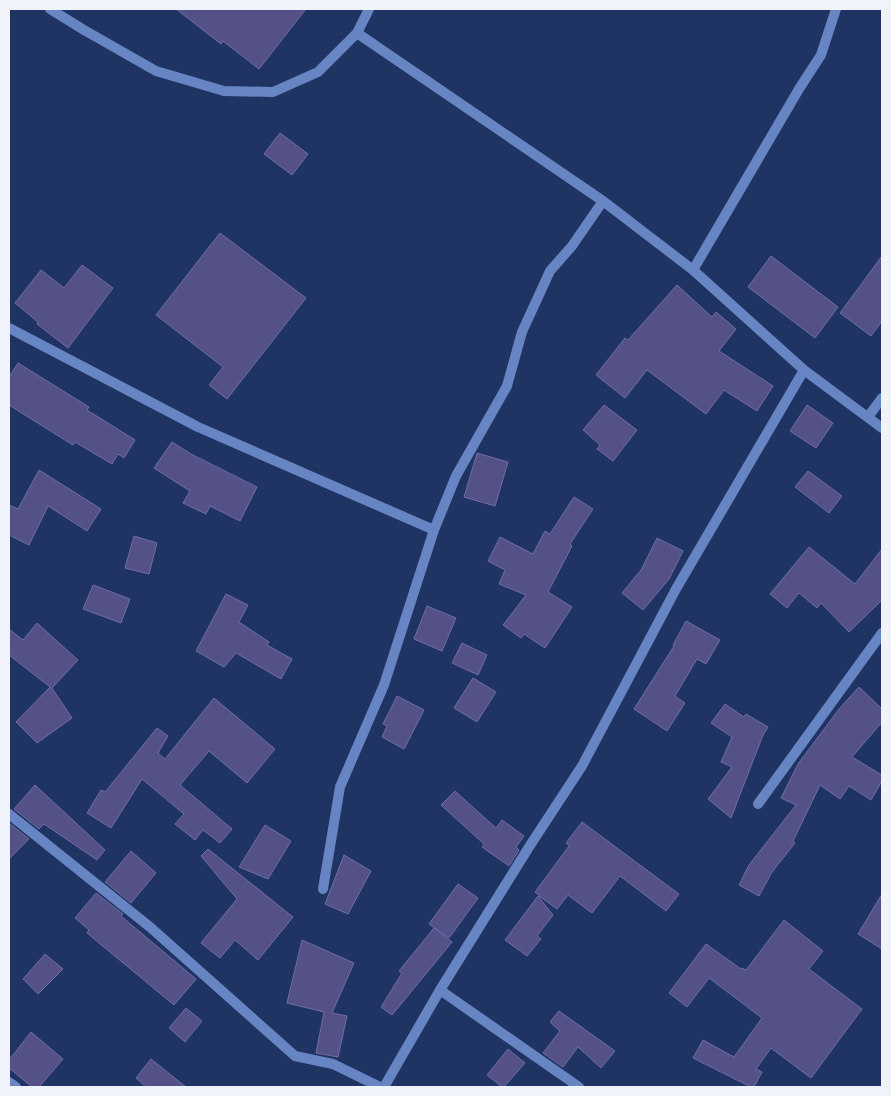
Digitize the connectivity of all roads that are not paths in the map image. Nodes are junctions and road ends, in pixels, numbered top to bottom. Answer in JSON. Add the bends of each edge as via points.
{"nodes":[{"id":1,"x":50,"y":9,"type":"edge"},
{"id":2,"x":369,"y":9,"type":"edge"},
{"id":3,"x":836,"y":9,"type":"edge"},
{"id":4,"x":357,"y":33,"type":"junction"},
{"id":5,"x":603,"y":201,"type":"junction"},
{"id":6,"x":693,"y":270,"type":"junction"},
{"id":7,"x":9,"y":328,"type":"edge"},
{"id":8,"x":804,"y":370,"type":"junction"},
{"id":9,"x":882,"y":398,"type":"edge"},
{"id":10,"x":868,"y":417,"type":"junction"},
{"id":11,"x":882,"y":428,"type":"edge"},
{"id":12,"x":434,"y":530,"type":"junction"},
{"id":13,"x":882,"y":633,"type":"edge"},
{"id":14,"x":758,"y":804,"type":"dead end"},
{"id":15,"x":9,"y":814,"type":"edge"},
{"id":16,"x":323,"y":889,"type":"dead end"},
{"id":17,"x":440,"y":990,"type":"junction"},
{"id":18,"x":9,"y":1082,"type":"edge"},
{"id":19,"x":16,"y":1087,"type":"edge"},
{"id":20,"x":380,"y":1087,"type":"edge"},
{"id":21,"x":384,"y":1087,"type":"edge"},
{"id":22,"x":579,"y":1087,"type":"edge"}],
"edges":[{"from":1,"to":4,"type":"street","via":[[156,71],[224,91],[274,92],[318,72]]},
{"from":2,"to":4,"type":"street"},
{"from":3,"to":6,"type":"street","via":[[821,55]]},
{"from":4,"to":5,"type":"street"},
{"from":5,"to":6,"type":"street"},
{"from":5,"to":12,"type":"street","via":[[550,271],[522,332],[507,386],[456,476]]},
{"from":6,"to":8,"type":"street"},
{"from":7,"to":12,"type":"street","via":[[198,427]]},
{"from":8,"to":10,"type":"street"},
{"from":8,"to":17,"type":"street","via":[[676,589],[582,766]]},
{"from":9,"to":10,"type":"street"},
{"from":10,"to":11,"type":"street"},
{"from":12,"to":16,"type":"street","via":[[384,685],[340,787]]},
{"from":13,"to":14,"type":"street"},
{"from":15,"to":20,"type":"street","via":[[150,927],[295,1056],[333,1064]]},
{"from":17,"to":21,"type":"street"},
{"from":17,"to":22,"type":"street"},
{"from":18,"to":19,"type":"street"}]}
